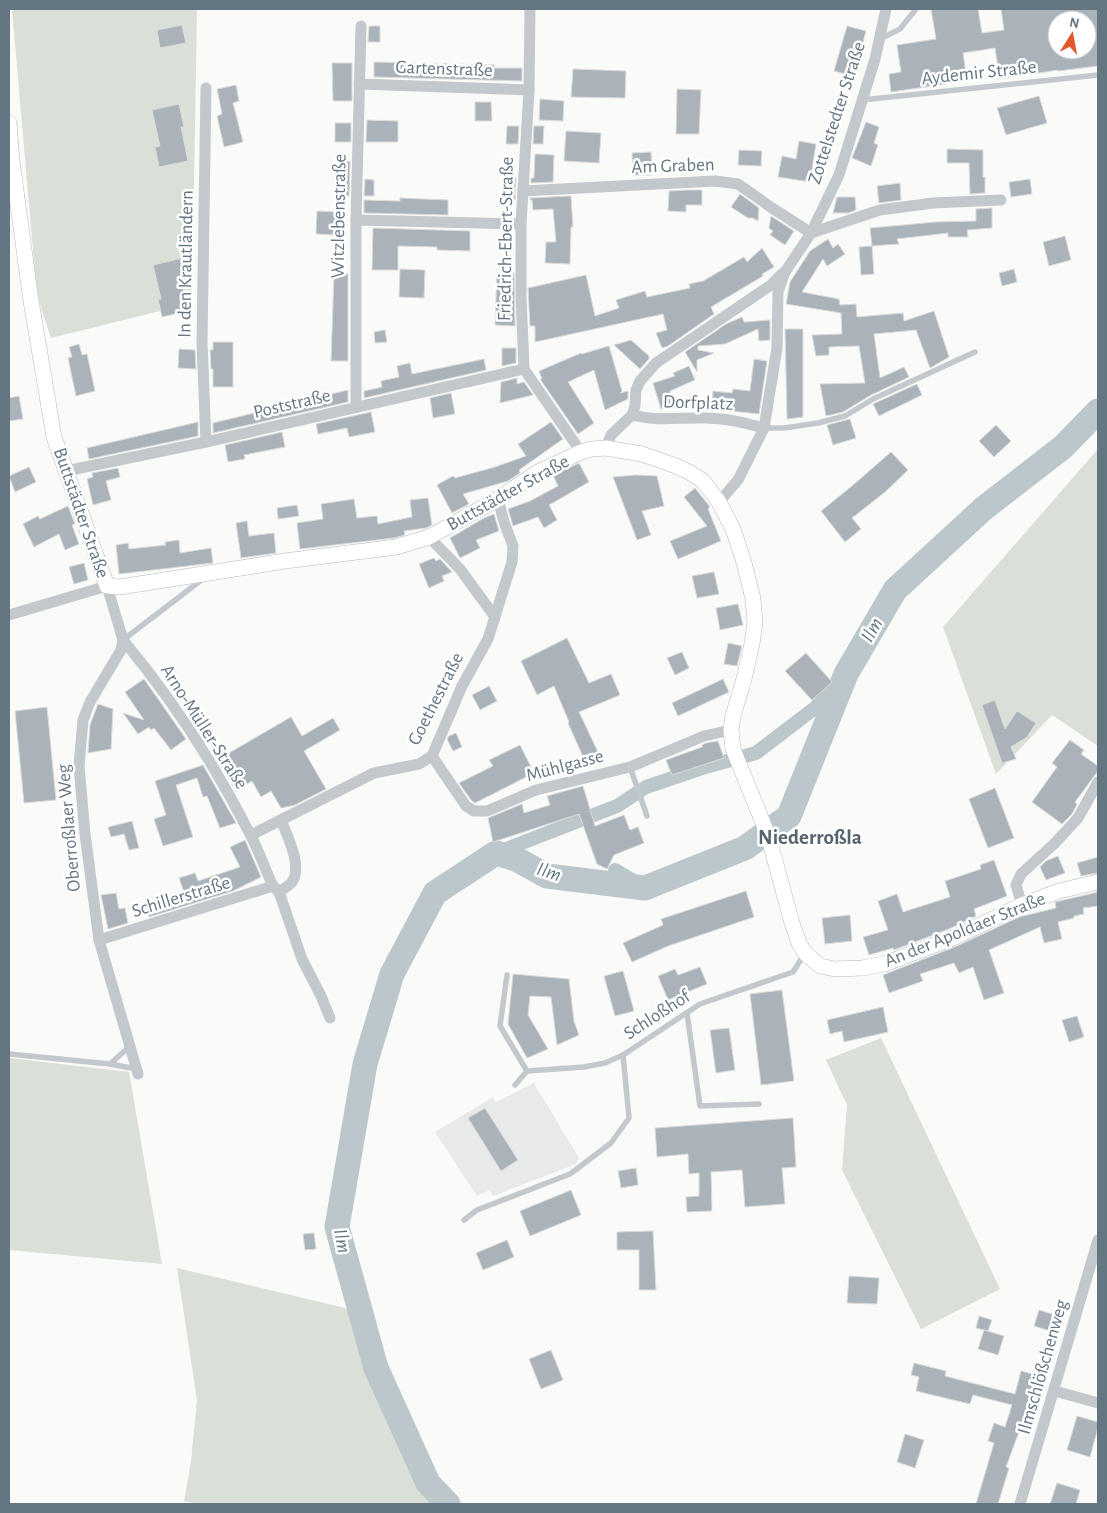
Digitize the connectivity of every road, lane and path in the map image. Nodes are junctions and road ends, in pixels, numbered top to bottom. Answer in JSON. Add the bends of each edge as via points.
{"nodes":[{"id":1,"x":530,"y":9,"type":"edge"},
{"id":2,"x":886,"y":9,"type":"edge"},
{"id":3,"x":916,"y":9,"type":"edge"},
{"id":4,"x":361,"y":26,"type":"dead end"},
{"id":5,"x":880,"y":39,"type":"junction"},
{"id":6,"x":1098,"y":75,"type":"edge"},
{"id":7,"x":359,"y":84,"type":"junction"},
{"id":8,"x":206,"y":88,"type":"dead end"},
{"id":9,"x":528,"y":90,"type":"junction"},
{"id":10,"x":862,"y":100,"type":"junction"},
{"id":11,"x":9,"y":123,"type":"edge"},
{"id":12,"x":523,"y":191,"type":"junction"},
{"id":13,"x":1001,"y":200,"type":"dead end"},
{"id":14,"x":356,"y":220,"type":"junction"},
{"id":15,"x":521,"y":224,"type":"junction"},
{"id":16,"x":811,"y":233,"type":"junction"},
{"id":17,"x":785,"y":272,"type":"junction"},
{"id":18,"x":975,"y":352,"type":"dead end"},
{"id":19,"x":524,"y":368,"type":"junction"},
{"id":20,"x":356,"y":407,"type":"junction"},
{"id":21,"x":632,"y":415,"type":"junction"},
{"id":22,"x":764,"y":428,"type":"junction"},
{"id":23,"x":206,"y":442,"type":"junction"},
{"id":24,"x":606,"y":448,"type":"junction"},
{"id":25,"x":581,"y":452,"type":"junction"},
{"id":26,"x":66,"y":471,"type":"junction"},
{"id":27,"x":498,"y":499,"type":"junction"},
{"id":28,"x":719,"y":502,"type":"junction"},
{"id":29,"x":429,"y":537,"type":"junction"},
{"id":30,"x":210,"y":574,"type":"junction"},
{"id":31,"x":107,"y":586,"type":"junction"},
{"id":32,"x":9,"y":615,"type":"edge"},
{"id":33,"x":495,"y":617,"type":"junction"},
{"id":34,"x":124,"y":640,"type":"junction"},
{"id":35,"x":731,"y":730,"type":"junction"},
{"id":36,"x":432,"y":756,"type":"junction"},
{"id":37,"x":630,"y":768,"type":"junction"},
{"id":38,"x":1098,"y":782,"type":"edge"},
{"id":39,"x":647,"y":816,"type":"dead end"},
{"id":40,"x":281,"y":820,"type":"junction"},
{"id":41,"x":251,"y":835,"type":"junction"},
{"id":42,"x":1098,"y":882,"type":"edge"},
{"id":43,"x":276,"y":889,"type":"junction"},
{"id":44,"x":1022,"y":905,"type":"junction"},
{"id":45,"x":99,"y":940,"type":"junction"},
{"id":46,"x":805,"y":953,"type":"junction"},
{"id":47,"x":507,"y":975,"type":"dead end"},
{"id":48,"x":686,"y":1012,"type":"junction"},
{"id":49,"x":330,"y":1018,"type":"dead end"},
{"id":50,"x":129,"y":1047,"type":"junction"},
{"id":51,"x":9,"y":1054,"type":"edge"},
{"id":52,"x":623,"y":1056,"type":"junction"},
{"id":53,"x":110,"y":1064,"type":"junction"},
{"id":54,"x":137,"y":1071,"type":"joint"},
{"id":55,"x":527,"y":1071,"type":"junction"},
{"id":56,"x":515,"y":1085,"type":"dead end"},
{"id":57,"x":759,"y":1104,"type":"dead end"},
{"id":58,"x":464,"y":1220,"type":"dead end"},
{"id":59,"x":1098,"y":1240,"type":"edge"},
{"id":60,"x":1055,"y":1391,"type":"junction"},
{"id":61,"x":1098,"y":1403,"type":"edge"},
{"id":62,"x":1020,"y":1504,"type":"edge"}],
"edges":[{"from":1,"to":9,"type":"street","name":"Friedrich-Ebert-Straße"},
{"from":2,"to":5,"type":"street","name":"Zottelstedter Straße"},
{"from":3,"to":5,"type":"lane","via":[[900,29]]},
{"from":4,"to":7,"type":"street","name":"Witzlebenstraße"},
{"from":5,"to":10,"type":"street","name":"Zottelstedter Straße"},
{"from":6,"to":10,"type":"lane","name":"Aydemir Straße"},
{"from":7,"to":9,"type":"street","name":"Gartenstraße"},
{"from":7,"to":14,"type":"street","name":"Witzlebenstraße"},
{"from":8,"to":23,"type":"street","name":"In den Krautländern","via":[[202,342]]},
{"from":9,"to":12,"type":"street","name":"Friedrich-Ebert-Straße"},
{"from":10,"to":16,"type":"street","name":"Zottelstedter Straße","via":[[839,175]]},
{"from":11,"to":26,"type":"main road","name":"Buttstädter Straße","via":[[31,301],[54,437]]},
{"from":12,"to":15,"type":"street","name":"Friedrich-Ebert-Straße"},
{"from":12,"to":16,"type":"street","name":"Am Graben","via":[[715,181],[738,184]]},
{"from":13,"to":16,"type":"street","via":[[933,203],[880,210]]},
{"from":14,"to":15,"type":"street"},
{"from":14,"to":20,"type":"street","name":"Witzlebenstraße"},
{"from":15,"to":19,"type":"street","name":"Friedrich-Ebert-Straße"},
{"from":16,"to":17,"type":"street","name":"Zottelstedter Straße"},
{"from":17,"to":21,"type":"street","via":[[770,286],[656,363],[640,381]]},
{"from":17,"to":22,"type":"street","name":"Zottelstedter Straße","via":[[778,292],[777,348]]},
{"from":18,"to":22,"type":"lane","via":[[873,399],[844,416],[818,423]]},
{"from":19,"to":20,"type":"street","name":"Poststraße"},
{"from":19,"to":25,"type":"street"},
{"from":20,"to":23,"type":"street","name":"Poststraße"},
{"from":21,"to":22,"type":"street","name":"Dorfplatz","via":[[658,420],[721,418]]},
{"from":21,"to":24,"type":"street","via":[[611,435]]},
{"from":22,"to":28,"type":"street","name":"Zottelstedter Straße","via":[[738,480]]},
{"from":23,"to":26,"type":"street","name":"Poststraße"},
{"from":24,"to":25,"type":"main road","name":"Buttstädter Straße"},
{"from":24,"to":28,"type":"main road","name":"Buttstädter Straße","via":[[642,454],[689,472],[703,481]]},
{"from":25,"to":27,"type":"main road","name":"Buttstädter Straße","via":[[538,472]]},
{"from":26,"to":31,"type":"main road","name":"Buttstädter Straße"},
{"from":27,"to":29,"type":"main road","name":"Buttstädter Straße"},
{"from":27,"to":33,"type":"street","name":"Goethestraße","via":[[513,546],[512,562]]},
{"from":28,"to":35,"type":"main road","name":"Buttstädter Straße","via":[[743,559],[755,622]]},
{"from":29,"to":30,"type":"main road","name":"Buttstädter Straße","via":[[396,547]]},
{"from":29,"to":33,"type":"street","via":[[460,569]]},
{"from":30,"to":31,"type":"main road","name":"Buttstädter Straße"},
{"from":30,"to":34,"type":"lane"},
{"from":31,"to":32,"type":"street"},
{"from":31,"to":34,"type":"street"},
{"from":33,"to":36,"type":"street","name":"Goethestraße","via":[[488,639],[462,686]]},
{"from":34,"to":41,"type":"street","name":"Arno-Müller-Straße","via":[[188,727]]},
{"from":34,"to":45,"type":"street","name":"Oberroßlaer Weg","via":[[90,702],[81,735],[80,788]]},
{"from":35,"to":37,"type":"street","name":"Mühlgasse","via":[[704,736]]},
{"from":35,"to":46,"type":"main road","name":"Buttstädter Straße","via":[[733,749],[768,835],[792,923]]},
{"from":36,"to":37,"type":"street","name":"Mühlgasse","via":[[466,806],[474,811],[487,811],[536,790]]},
{"from":36,"to":40,"type":"street","name":"Goethestraße","via":[[419,764],[374,773]]},
{"from":37,"to":39,"type":"lane"},
{"from":38,"to":44,"type":"street","via":[[1078,818],[1021,874],[1016,885]]},
{"from":40,"to":41,"type":"street","name":"Goethestraße"},
{"from":40,"to":43,"type":"street","via":[[296,861],[296,871],[292,882]]},
{"from":41,"to":43,"type":"street","name":"Arno-Müller-Straße"},
{"from":42,"to":44,"type":"main road","name":"An der Apoldaer Straße","via":[[1059,891]]},
{"from":43,"to":45,"type":"street","name":"Schillerstraße"},
{"from":43,"to":49,"type":"street","name":"Arno-Müller-Straße","via":[[302,959]]},
{"from":44,"to":46,"type":"main road","name":"An der Apoldaer Straße","via":[[952,938],[884,964],[835,969],[820,966]]},
{"from":45,"to":50,"type":"street","name":"Oberroßlaer Weg"},
{"from":46,"to":48,"type":"lane","name":"Schloßhof","via":[[793,972],[700,1004]]},
{"from":47,"to":55,"type":"lane","via":[[500,1026]]},
{"from":48,"to":52,"type":"lane","name":"Schloßhof"},
{"from":48,"to":57,"type":"lane","via":[[700,1106]]},
{"from":50,"to":53,"type":"lane"},
{"from":50,"to":54,"type":"street","name":"Oberroßlaer Weg"},
{"from":51,"to":53,"type":"lane"},
{"from":52,"to":55,"type":"lane","via":[[584,1067]]},
{"from":52,"to":58,"type":"lane","name":"Schloßhof","via":[[629,1118],[610,1143],[570,1174],[476,1210]]},
{"from":53,"to":54,"type":"lane"},
{"from":55,"to":56,"type":"lane"},
{"from":59,"to":60,"type":"street","name":"Ilmschlößchenweg"},
{"from":60,"to":61,"type":"street"},
{"from":60,"to":62,"type":"street","name":"Ilmschlößchenweg"}]}
